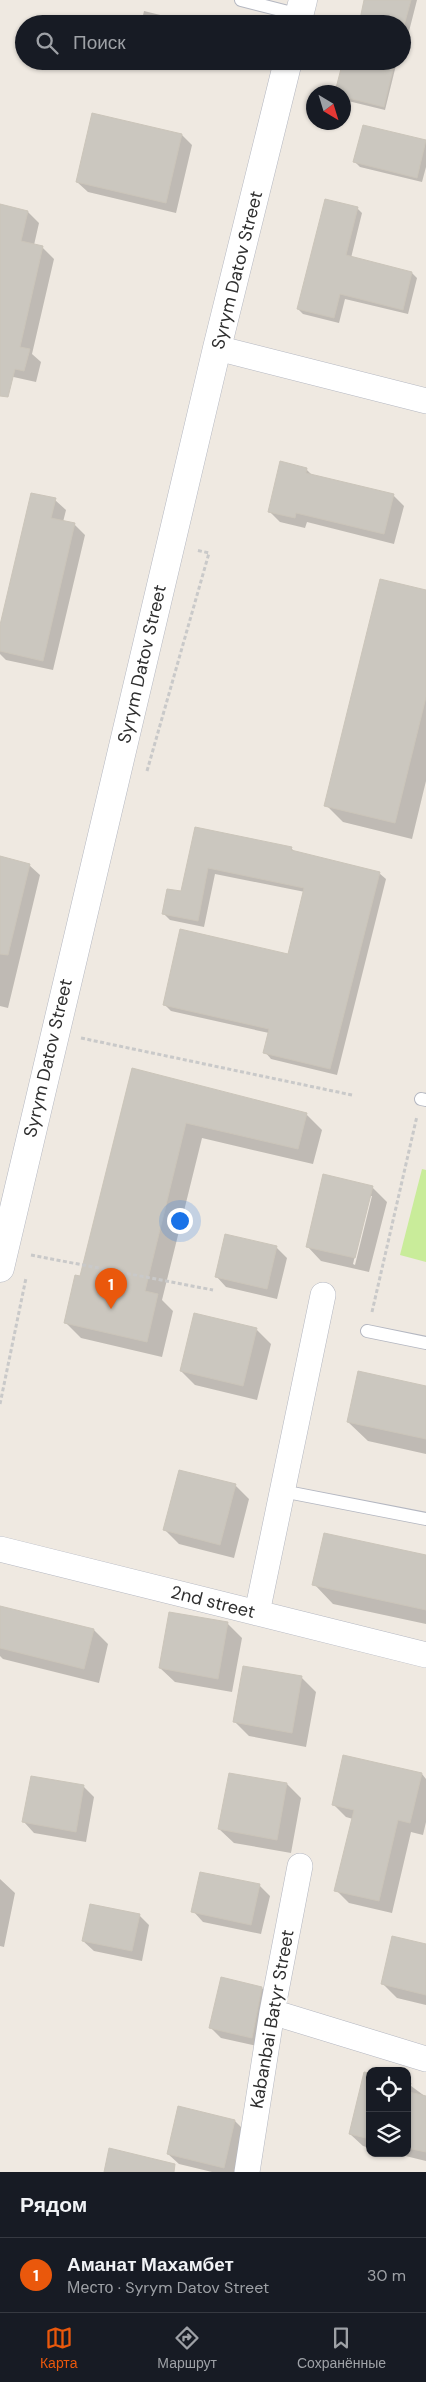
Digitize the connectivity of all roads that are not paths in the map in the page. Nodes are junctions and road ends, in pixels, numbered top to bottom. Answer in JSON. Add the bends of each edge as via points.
{"nodes":[{"id":1,"x":241,"y":0,"type":"edge"},
{"id":2,"x":300,"y":13,"type":"edge"},
{"id":3,"x":286,"y":70,"type":"edge"},
{"id":4,"x":217,"y":348,"type":"junction"},
{"id":5,"x":426,"y":401,"type":"edge"},
{"id":6,"x":6,"y":1215,"type":"edge"},
{"id":7,"x":0,"y":1268,"type":"edge"},
{"id":8,"x":323,"y":1295,"type":"dead end"},
{"id":9,"x":367,"y":1331,"type":"road end"},
{"id":10,"x":426,"y":1343,"type":"edge"},
{"id":11,"x":282,"y":1491,"type":"junction"},
{"id":12,"x":426,"y":1519,"type":"edge"},
{"id":13,"x":0,"y":1549,"type":"edge"},
{"id":14,"x":257,"y":1613,"type":"junction"},
{"id":15,"x":426,"y":1654,"type":"edge"},
{"id":16,"x":300,"y":1866,"type":"dead end"},
{"id":17,"x":272,"y":2012,"type":"junction"},
{"id":18,"x":426,"y":2059,"type":"edge"},
{"id":19,"x":247,"y":2172,"type":"edge"}],
"edges":[{"from":1,"to":2,"type":"lane"},
{"from":3,"to":4,"type":"main road","name":"Syrym Datov Street"},
{"from":4,"to":5,"type":"street"},
{"from":4,"to":6,"type":"main road","name":"Syrym Datov Street"},
{"from":6,"to":7,"type":"main road","name":"Syrym Datov Street"},
{"from":8,"to":11,"type":"street"},
{"from":9,"to":10,"type":"lane"},
{"from":11,"to":12,"type":"lane"},
{"from":11,"to":14,"type":"street"},
{"from":13,"to":14,"type":"street","name":"2nd street"},
{"from":14,"to":15,"type":"street","name":"2nd street"},
{"from":16,"to":17,"type":"street","name":"Kabanbai Batyr Street"},
{"from":17,"to":18,"type":"street"},
{"from":17,"to":19,"type":"street","name":"Kabanbai Batyr Street"}]}
